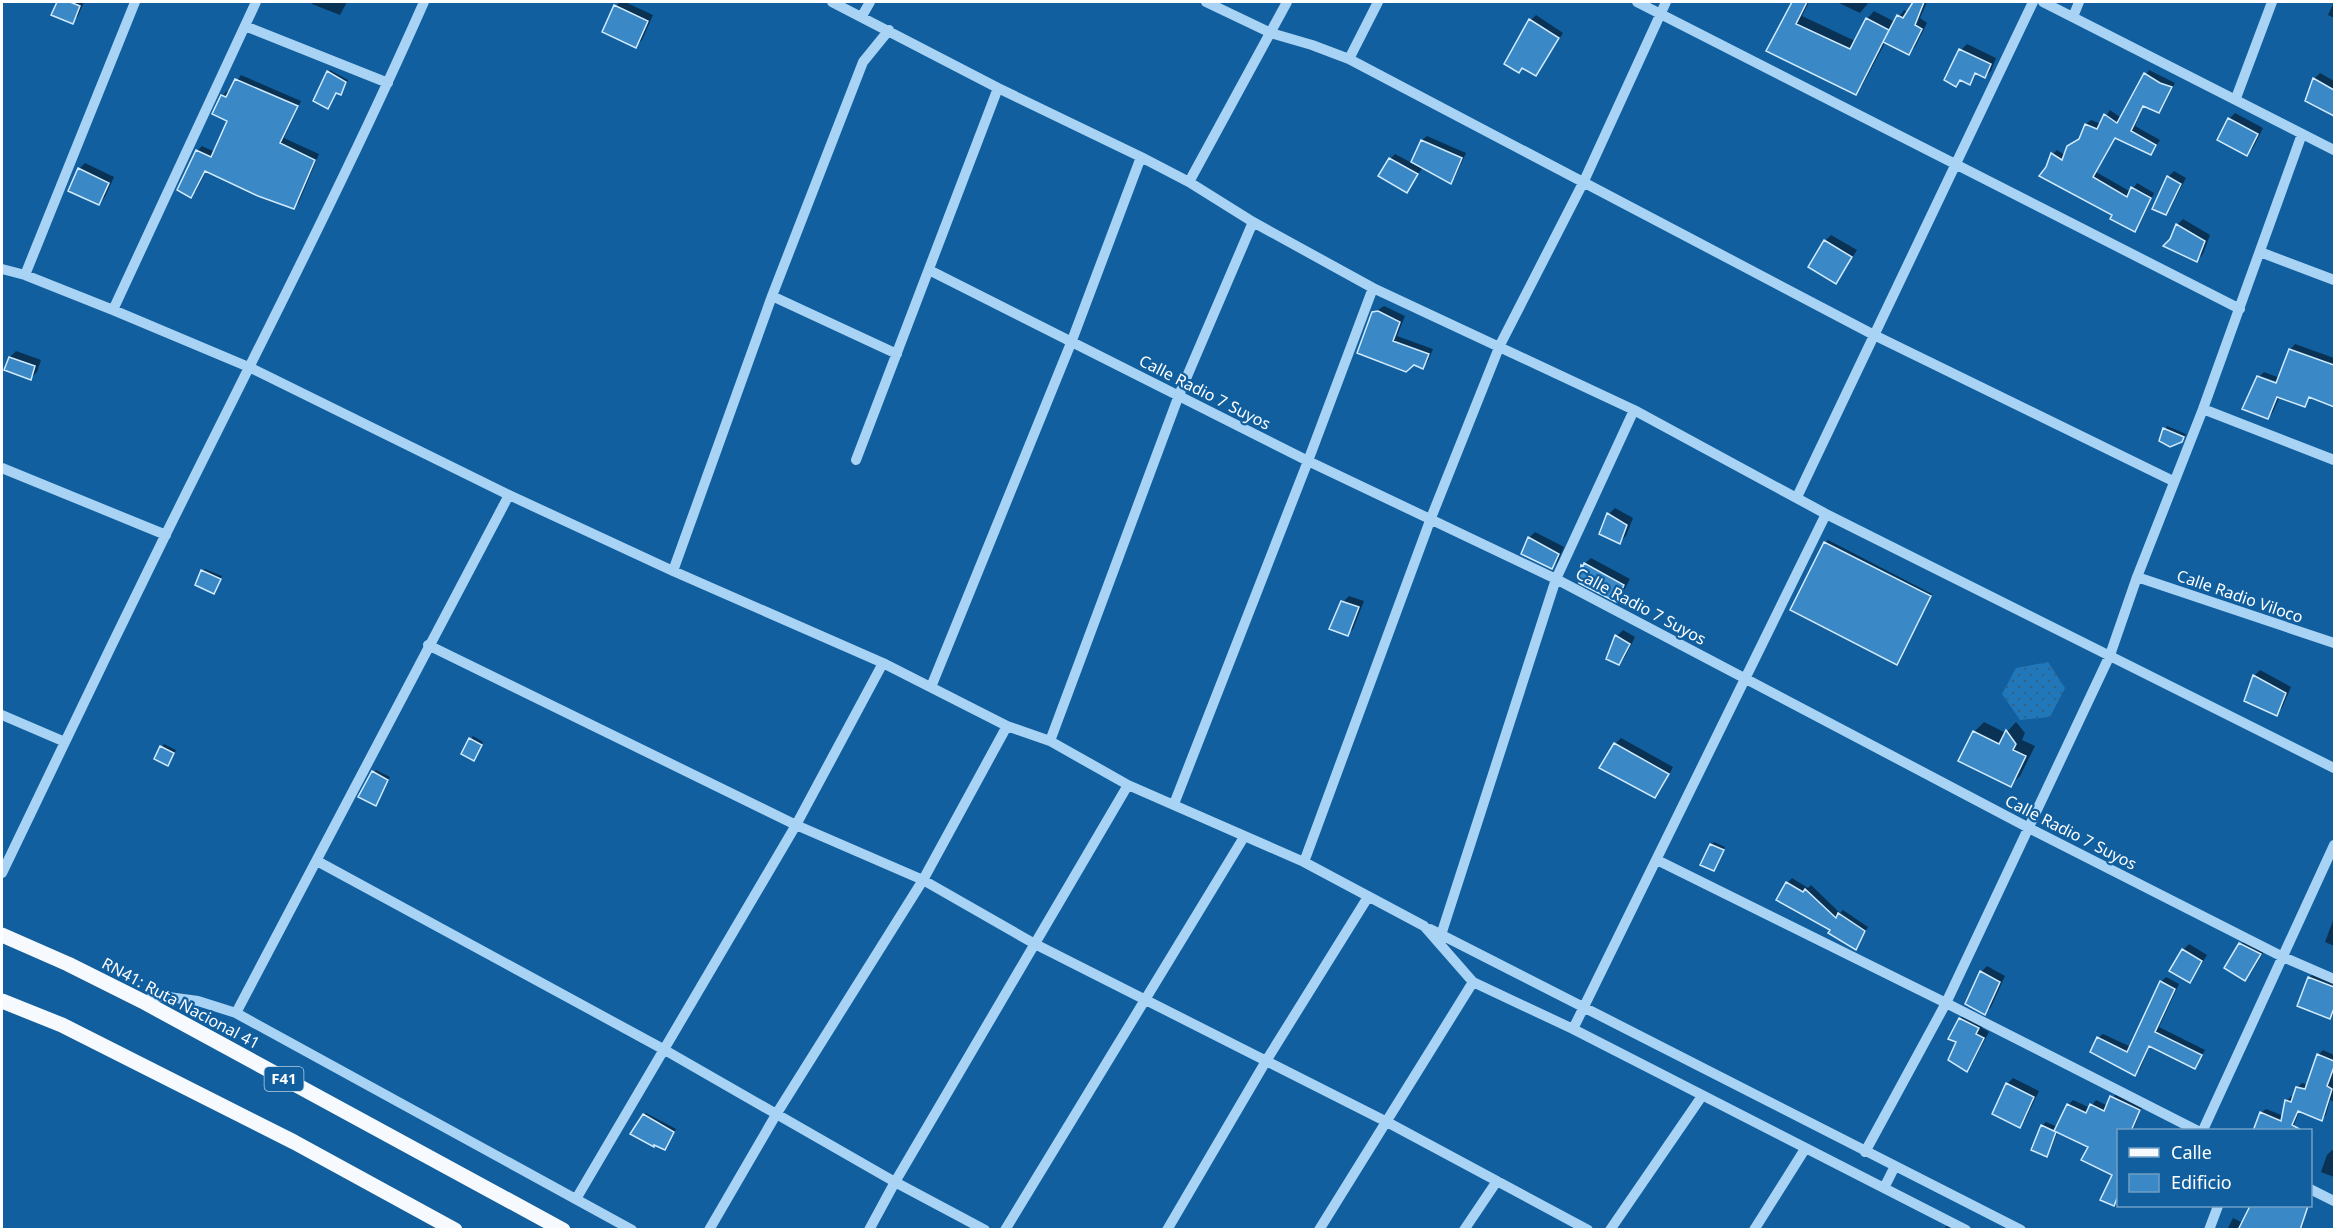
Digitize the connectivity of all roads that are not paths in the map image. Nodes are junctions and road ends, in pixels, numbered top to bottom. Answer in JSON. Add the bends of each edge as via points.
{"nodes":[{"id":1,"x":135,"y":2,"type":"edge"},
{"id":2,"x":256,"y":2,"type":"edge"},
{"id":3,"x":424,"y":2,"type":"edge"},
{"id":4,"x":832,"y":2,"type":"edge"},
{"id":5,"x":870,"y":2,"type":"edge"},
{"id":6,"x":1206,"y":2,"type":"edge"},
{"id":7,"x":1287,"y":2,"type":"edge"},
{"id":8,"x":1378,"y":2,"type":"edge"},
{"id":9,"x":1637,"y":2,"type":"edge"},
{"id":10,"x":1666,"y":2,"type":"edge"},
{"id":11,"x":2033,"y":2,"type":"edge"},
{"id":12,"x":2043,"y":2,"type":"edge"},
{"id":13,"x":2079,"y":2,"type":"edge"},
{"id":14,"x":2272,"y":2,"type":"edge"},
{"id":15,"x":1661,"y":13,"type":"junction"},
{"id":16,"x":862,"y":16,"type":"junction"},
{"id":17,"x":2073,"y":16,"type":"junction"},
{"id":18,"x":245,"y":26,"type":"junction"},
{"id":19,"x":889,"y":30,"type":"junction"},
{"id":20,"x":1271,"y":33,"type":"junction"},
{"id":21,"x":1349,"y":59,"type":"junction"},
{"id":22,"x":388,"y":83,"type":"junction"},
{"id":23,"x":998,"y":88,"type":"junction"},
{"id":24,"x":2236,"y":98,"type":"junction"},
{"id":25,"x":2302,"y":134,"type":"junction"},
{"id":26,"x":2334,"y":150,"type":"edge"},
{"id":27,"x":1141,"y":157,"type":"junction"},
{"id":28,"x":1956,"y":165,"type":"junction"},
{"id":29,"x":1584,"y":181,"type":"junction"},
{"id":30,"x":1189,"y":182,"type":"junction"},
{"id":31,"x":1253,"y":222,"type":"junction"},
{"id":32,"x":2260,"y":252,"type":"junction"},
{"id":33,"x":2,"y":268,"type":"edge"},
{"id":34,"x":929,"y":270,"type":"junction"},
{"id":35,"x":25,"y":275,"type":"junction"},
{"id":36,"x":2334,"y":280,"type":"edge"},
{"id":37,"x":1373,"y":288,"type":"junction"},
{"id":38,"x":772,"y":296,"type":"junction"},
{"id":39,"x":2240,"y":309,"type":"junction"},
{"id":40,"x":113,"y":310,"type":"junction"},
{"id":41,"x":1874,"y":335,"type":"junction"},
{"id":42,"x":1071,"y":343,"type":"junction"},
{"id":43,"x":1500,"y":345,"type":"junction"},
{"id":44,"x":897,"y":354,"type":"junction"},
{"id":45,"x":251,"y":368,"type":"junction"},
{"id":46,"x":1179,"y":395,"type":"junction"},
{"id":47,"x":2203,"y":409,"type":"junction"},
{"id":48,"x":1634,"y":410,"type":"junction"},
{"id":49,"x":856,"y":460,"type":"dead end"},
{"id":50,"x":2334,"y":460,"type":"edge"},
{"id":51,"x":1308,"y":461,"type":"junction"},
{"id":52,"x":2,"y":468,"type":"edge"},
{"id":53,"x":2173,"y":482,"type":"junction"},
{"id":54,"x":509,"y":495,"type":"junction"},
{"id":55,"x":1797,"y":497,"type":"junction"},
{"id":56,"x":1826,"y":513,"type":"junction"},
{"id":57,"x":1431,"y":518,"type":"junction"},
{"id":58,"x":166,"y":535,"type":"junction"},
{"id":59,"x":673,"y":571,"type":"junction"},
{"id":60,"x":2137,"y":577,"type":"junction"},
{"id":61,"x":1556,"y":579,"type":"junction"},
{"id":62,"x":2334,"y":643,"type":"edge"},
{"id":63,"x":428,"y":645,"type":"junction"},
{"id":64,"x":2110,"y":656,"type":"junction"},
{"id":65,"x":883,"y":663,"type":"junction"},
{"id":66,"x":1745,"y":678,"type":"junction"},
{"id":67,"x":931,"y":687,"type":"junction"},
{"id":68,"x":2,"y":715,"type":"edge"},
{"id":69,"x":1007,"y":726,"type":"junction"},
{"id":70,"x":1050,"y":741,"type":"junction"},
{"id":71,"x":65,"y":742,"type":"junction"},
{"id":72,"x":2334,"y":768,"type":"edge"},
{"id":73,"x":1128,"y":786,"type":"junction"},
{"id":74,"x":1173,"y":804,"type":"junction"},
{"id":75,"x":796,"y":825,"type":"junction"},
{"id":76,"x":2029,"y":828,"type":"junction"},
{"id":77,"x":1244,"y":837,"type":"junction"},
{"id":78,"x":2334,"y":845,"type":"edge"},
{"id":79,"x":1657,"y":860,"type":"junction"},
{"id":80,"x":317,"y":861,"type":"junction"},
{"id":81,"x":1304,"y":862,"type":"junction"},
{"id":82,"x":2,"y":873,"type":"edge"},
{"id":83,"x":923,"y":880,"type":"junction"},
{"id":84,"x":1368,"y":897,"type":"junction"},
{"id":85,"x":1424,"y":926,"type":"junction"},
{"id":86,"x":2,"y":935,"type":"edge"},
{"id":87,"x":1441,"y":935,"type":"junction"},
{"id":88,"x":1035,"y":944,"type":"junction"},
{"id":89,"x":2283,"y":957,"type":"junction"},
{"id":90,"x":2334,"y":979,"type":"edge"},
{"id":91,"x":1473,"y":982,"type":"junction"},
{"id":92,"x":1145,"y":1000,"type":"junction"},
{"id":93,"x":2,"y":1001,"type":"edge"},
{"id":94,"x":142,"y":1001,"type":"junction"},
{"id":95,"x":1946,"y":1003,"type":"junction"},
{"id":96,"x":1584,"y":1006,"type":"junction"},
{"id":97,"x":236,"y":1013,"type":"junction"},
{"id":98,"x":1573,"y":1029,"type":"junction"},
{"id":99,"x":663,"y":1049,"type":"junction"},
{"id":100,"x":1266,"y":1061,"type":"junction"},
{"id":101,"x":1702,"y":1096,"type":"junction"},
{"id":102,"x":777,"y":1113,"type":"junction"},
{"id":103,"x":1387,"y":1122,"type":"junction"},
{"id":104,"x":2192,"y":1129,"type":"edge"},
{"id":105,"x":2204,"y":1129,"type":"edge"},
{"id":106,"x":1805,"y":1149,"type":"junction"},
{"id":107,"x":1865,"y":1152,"type":"junction"},
{"id":108,"x":1895,"y":1167,"type":"junction"},
{"id":109,"x":1497,"y":1181,"type":"junction"},
{"id":110,"x":895,"y":1182,"type":"junction"},
{"id":111,"x":1884,"y":1188,"type":"junction"},
{"id":112,"x":2312,"y":1190,"type":"edge"},
{"id":113,"x":576,"y":1199,"type":"junction"},
{"id":114,"x":2334,"y":1201,"type":"edge"},
{"id":115,"x":2218,"y":1207,"type":"edge"},
{"id":116,"x":455,"y":1230,"type":"edge"},
{"id":117,"x":563,"y":1230,"type":"edge"},
{"id":118,"x":632,"y":1230,"type":"edge"},
{"id":119,"x":709,"y":1230,"type":"edge"},
{"id":120,"x":869,"y":1230,"type":"edge"},
{"id":121,"x":985,"y":1230,"type":"edge"},
{"id":122,"x":1005,"y":1230,"type":"edge"},
{"id":123,"x":1167,"y":1230,"type":"edge"},
{"id":124,"x":1319,"y":1230,"type":"edge"},
{"id":125,"x":1464,"y":1230,"type":"edge"},
{"id":126,"x":1588,"y":1230,"type":"edge"},
{"id":127,"x":1610,"y":1230,"type":"edge"},
{"id":128,"x":1754,"y":1230,"type":"edge"},
{"id":129,"x":1966,"y":1230,"type":"edge"},
{"id":130,"x":2020,"y":1230,"type":"edge"},
{"id":131,"x":2209,"y":1230,"type":"edge"}],
"edges":[{"from":1,"to":35,"type":"street"},
{"from":2,"to":18,"type":"street"},
{"from":3,"to":22,"type":"street"},
{"from":4,"to":16,"type":"street"},
{"from":5,"to":16,"type":"street"},
{"from":6,"to":20,"type":"street"},
{"from":7,"to":20,"type":"street"},
{"from":8,"to":21,"type":"street"},
{"from":9,"to":15,"type":"street"},
{"from":10,"to":15,"type":"street"},
{"from":11,"to":28,"type":"street"},
{"from":12,"to":17,"type":"street"},
{"from":13,"to":17,"type":"street"},
{"from":14,"to":24,"type":"street"},
{"from":15,"to":28,"type":"street"},
{"from":15,"to":29,"type":"street"},
{"from":16,"to":19,"type":"street"},
{"from":17,"to":24,"type":"street"},
{"from":18,"to":22,"type":"street"},
{"from":18,"to":40,"type":"street"},
{"from":19,"to":23,"type":"street"},
{"from":19,"to":38,"type":"street","via":[[863,62]]},
{"from":20,"to":21,"type":"street"},
{"from":20,"to":30,"type":"street"},
{"from":21,"to":29,"type":"street"},
{"from":22,"to":45,"type":"street"},
{"from":23,"to":27,"type":"street"},
{"from":23,"to":34,"type":"street"},
{"from":24,"to":25,"type":"street"},
{"from":25,"to":26,"type":"street"},
{"from":25,"to":32,"type":"street"},
{"from":27,"to":30,"type":"street"},
{"from":27,"to":42,"type":"street"},
{"from":28,"to":39,"type":"street"},
{"from":28,"to":41,"type":"street"},
{"from":29,"to":41,"type":"street"},
{"from":29,"to":43,"type":"street"},
{"from":30,"to":31,"type":"street"},
{"from":31,"to":37,"type":"street"},
{"from":31,"to":46,"type":"street"},
{"from":32,"to":36,"type":"street"},
{"from":32,"to":39,"type":"street"},
{"from":33,"to":35,"type":"street"},
{"from":34,"to":42,"type":"street","name":"Calle Radio 7 Suyos"},
{"from":34,"to":44,"type":"street"},
{"from":35,"to":40,"type":"street"},
{"from":37,"to":43,"type":"street"},
{"from":37,"to":51,"type":"street"},
{"from":38,"to":44,"type":"street"},
{"from":38,"to":59,"type":"street"},
{"from":39,"to":47,"type":"street"},
{"from":40,"to":45,"type":"street"},
{"from":41,"to":53,"type":"street"},
{"from":41,"to":55,"type":"street"},
{"from":42,"to":46,"type":"street","name":"Calle Radio 7 Suyos"},
{"from":42,"to":67,"type":"street"},
{"from":43,"to":48,"type":"street"},
{"from":43,"to":57,"type":"street"},
{"from":44,"to":49,"type":"street"},
{"from":45,"to":54,"type":"street"},
{"from":45,"to":58,"type":"street"},
{"from":46,"to":51,"type":"street","name":"Calle Radio 7 Suyos"},
{"from":46,"to":70,"type":"street"},
{"from":47,"to":50,"type":"street"},
{"from":47,"to":53,"type":"street"},
{"from":48,"to":55,"type":"street"},
{"from":48,"to":61,"type":"street"},
{"from":51,"to":57,"type":"street","name":"Calle Radio 7 Suyos"},
{"from":51,"to":74,"type":"street"},
{"from":52,"to":58,"type":"street"},
{"from":53,"to":60,"type":"street"},
{"from":54,"to":59,"type":"street"},
{"from":54,"to":63,"type":"street"},
{"from":55,"to":56,"type":"street"},
{"from":56,"to":64,"type":"street"},
{"from":56,"to":66,"type":"street"},
{"from":57,"to":61,"type":"street","name":"Calle Radio 7 Suyos"},
{"from":57,"to":81,"type":"street"},
{"from":58,"to":71,"type":"street"},
{"from":59,"to":65,"type":"street"},
{"from":60,"to":62,"type":"street","name":"Calle Radio Viloco"},
{"from":60,"to":64,"type":"street"},
{"from":61,"to":66,"type":"street","name":"Calle Radio 7 Suyos"},
{"from":61,"to":87,"type":"street"},
{"from":63,"to":75,"type":"street"},
{"from":63,"to":80,"type":"street"},
{"from":64,"to":72,"type":"street"},
{"from":64,"to":76,"type":"street"},
{"from":65,"to":67,"type":"street"},
{"from":65,"to":75,"type":"street"},
{"from":66,"to":76,"type":"street","name":"Calle Radio 7 Suyos"},
{"from":66,"to":79,"type":"street"},
{"from":67,"to":69,"type":"street"},
{"from":68,"to":71,"type":"street"},
{"from":69,"to":70,"type":"street"},
{"from":69,"to":83,"type":"street"},
{"from":70,"to":73,"type":"street"},
{"from":71,"to":82,"type":"street"},
{"from":73,"to":74,"type":"street"},
{"from":73,"to":88,"type":"street"},
{"from":74,"to":77,"type":"street"},
{"from":75,"to":83,"type":"street"},
{"from":75,"to":99,"type":"street"},
{"from":76,"to":89,"type":"street","name":"Calle Radio 7 Suyos"},
{"from":76,"to":95,"type":"street"},
{"from":77,"to":81,"type":"street"},
{"from":77,"to":92,"type":"street"},
{"from":78,"to":89,"type":"street"},
{"from":79,"to":95,"type":"street"},
{"from":79,"to":96,"type":"street"},
{"from":80,"to":97,"type":"street"},
{"from":80,"to":99,"type":"street"},
{"from":81,"to":84,"type":"street"},
{"from":83,"to":88,"type":"street"},
{"from":83,"to":102,"type":"street"},
{"from":84,"to":85,"type":"street"},
{"from":84,"to":100,"type":"street"},
{"from":85,"to":87,"type":"street"},
{"from":85,"to":91,"type":"street"},
{"from":86,"to":94,"type":"main road","name":"RN41: Ruta Nacional 41","number":"F41"},
{"from":87,"to":96,"type":"street"},
{"from":88,"to":92,"type":"street"},
{"from":88,"to":110,"type":"street"},
{"from":89,"to":90,"type":"street","name":"Calle Radio 7 Suyos"},
{"from":89,"to":105,"type":"street"},
{"from":91,"to":98,"type":"street"},
{"from":91,"to":103,"type":"street"},
{"from":92,"to":100,"type":"street"},
{"from":92,"to":122,"type":"street"},
{"from":93,"to":116,"type":"main road","via":[[72,1030],[294,1142]]},
{"from":94,"to":97,"type":"street","via":[[161,996],[198,1001]]},
{"from":94,"to":117,"type":"main road","name":"RN41: Ruta Nacional 41","number":"F41"},
{"from":95,"to":104,"type":"street"},
{"from":95,"to":107,"type":"street"},
{"from":96,"to":98,"type":"street"},
{"from":96,"to":107,"type":"street"},
{"from":97,"to":113,"type":"street"},
{"from":98,"to":101,"type":"street"},
{"from":99,"to":102,"type":"street"},
{"from":99,"to":113,"type":"street"},
{"from":100,"to":103,"type":"street"},
{"from":100,"to":123,"type":"street"},
{"from":101,"to":106,"type":"street"},
{"from":101,"to":127,"type":"street"},
{"from":102,"to":110,"type":"street"},
{"from":102,"to":119,"type":"street"},
{"from":103,"to":109,"type":"street"},
{"from":103,"to":124,"type":"street"},
{"from":106,"to":111,"type":"street"},
{"from":106,"to":128,"type":"street"},
{"from":107,"to":108,"type":"street"},
{"from":108,"to":111,"type":"street"},
{"from":108,"to":130,"type":"street"},
{"from":109,"to":125,"type":"street"},
{"from":109,"to":126,"type":"street"},
{"from":110,"to":120,"type":"street"},
{"from":110,"to":121,"type":"street"},
{"from":111,"to":129,"type":"street"},
{"from":112,"to":114,"type":"street"},
{"from":113,"to":118,"type":"street"},
{"from":115,"to":131,"type":"street"}]}
